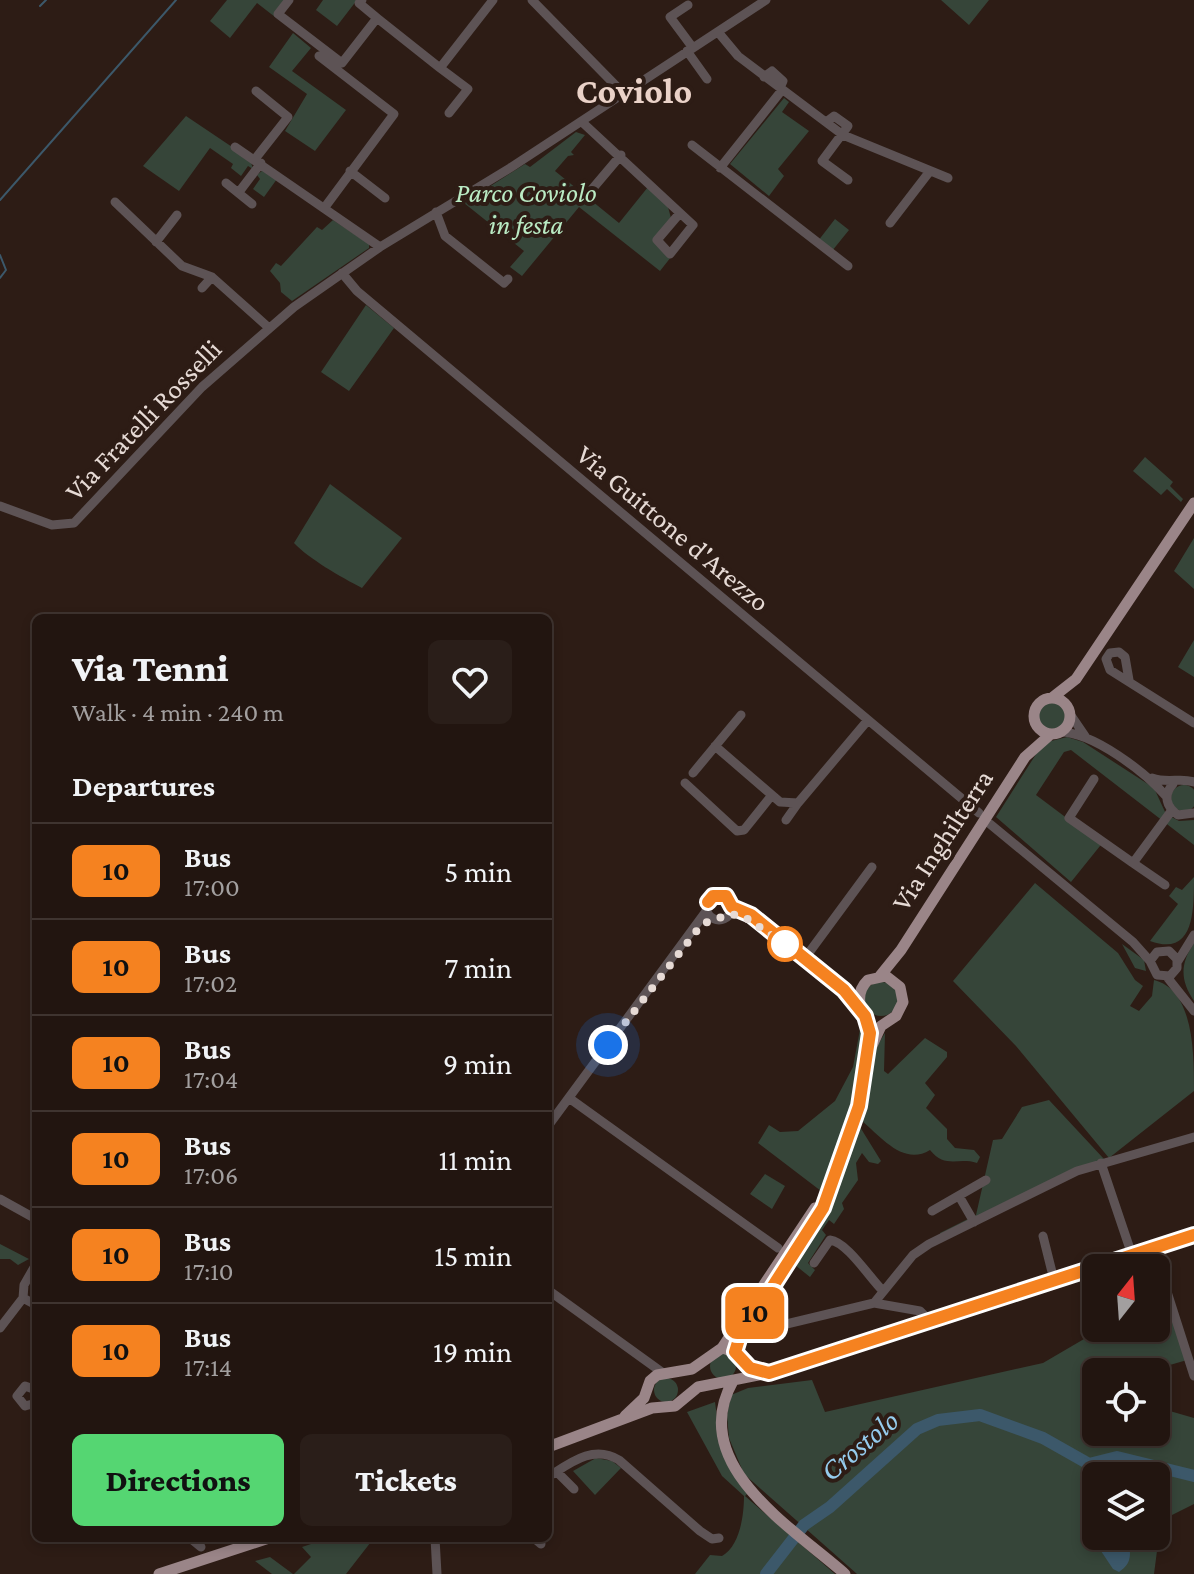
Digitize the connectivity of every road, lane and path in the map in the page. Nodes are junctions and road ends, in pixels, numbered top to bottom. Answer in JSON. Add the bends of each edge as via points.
{"nodes":[{"id":1,"x":289,"y":0,"type":"edge"},
{"id":2,"x":362,"y":0,"type":"edge"},
{"id":3,"x":493,"y":0,"type":"edge"},
{"id":4,"x":532,"y":0,"type":"edge"},
{"id":5,"x":766,"y":0,"type":"edge"},
{"id":6,"x":688,"y":5,"type":"dead end"},
{"id":7,"x":377,"y":18,"type":"junction"},
{"id":8,"x":718,"y":32,"type":"junction"},
{"id":9,"x":690,"y":50,"type":"junction"},
{"id":10,"x":319,"y":56,"type":"dead end"},
{"id":11,"x":440,"y":68,"type":"junction"},
{"id":12,"x":707,"y":79,"type":"dead end"},
{"id":13,"x":781,"y":89,"type":"junction"},
{"id":14,"x":256,"y":91,"type":"dead end"},
{"id":15,"x":623,"y":93,"type":"junction"},
{"id":16,"x":449,"y":113,"type":"dead end"},
{"id":17,"x":582,"y":122,"type":"junction"},
{"id":18,"x":843,"y":135,"type":"junction"},
{"id":19,"x":692,"y":145,"type":"dead end"},
{"id":20,"x":235,"y":147,"type":"dead end"},
{"id":21,"x":621,"y":155,"type":"junction"},
{"id":22,"x":258,"y":161,"type":"junction"},
{"id":23,"x":720,"y":168,"type":"junction"},
{"id":24,"x":350,"y":171,"type":"junction"},
{"id":25,"x":930,"y":171,"type":"junction"},
{"id":26,"x":948,"y":178,"type":"dead end"},
{"id":27,"x":848,"y":180,"type":"dead end"},
{"id":28,"x":226,"y":183,"type":"dead end"},
{"id":29,"x":239,"y":192,"type":"junction"},
{"id":30,"x":588,"y":194,"type":"dead end"},
{"id":31,"x":385,"y":198,"type":"dead end"},
{"id":32,"x":115,"y":202,"type":"dead end"},
{"id":33,"x":252,"y":204,"type":"dead end"},
{"id":34,"x":325,"y":207,"type":"junction"},
{"id":35,"x":436,"y":212,"type":"junction"},
{"id":36,"x":680,"y":213,"type":"dead end"},
{"id":37,"x":177,"y":215,"type":"dead end"},
{"id":38,"x":890,"y":223,"type":"dead end"},
{"id":39,"x":156,"y":242,"type":"junction"},
{"id":40,"x":380,"y":247,"type":"junction"},
{"id":41,"x":848,"y":266,"type":"dead end"},
{"id":42,"x":342,"y":273,"type":"junction"},
{"id":43,"x":212,"y":277,"type":"junction"},
{"id":44,"x":508,"y":279,"type":"dead end"},
{"id":45,"x":202,"y":288,"type":"dead end"},
{"id":46,"x":268,"y":327,"type":"junction"},
{"id":47,"x":1194,"y":503,"type":"edge"},
{"id":48,"x":0,"y":506,"type":"edge"},
{"id":49,"x":1076,"y":679,"type":"junction"},
{"id":50,"x":1129,"y":680,"type":"dead end"},
{"id":51,"x":1053,"y":697,"type":"junction"},
{"id":52,"x":1070,"y":711,"type":"junction"},
{"id":53,"x":741,"y":715,"type":"dead end"},
{"id":54,"x":868,"y":720,"type":"junction"},
{"id":55,"x":1194,"y":723,"type":"edge"},
{"id":56,"x":1036,"y":725,"type":"junction"},
{"id":57,"x":1056,"y":733,"type":"junction"},
{"id":58,"x":1088,"y":738,"type":"junction"},
{"id":59,"x":715,"y":746,"type":"junction"},
{"id":60,"x":1025,"y":757,"type":"junction"},
{"id":61,"x":693,"y":773,"type":"dead end"},
{"id":62,"x":1194,"y":774,"type":"edge"},
{"id":63,"x":1146,"y":777,"type":"junction"},
{"id":64,"x":1094,"y":779,"type":"dead end"},
{"id":65,"x":1189,"y":781,"type":"edge"},
{"id":66,"x":685,"y":783,"type":"dead end"},
{"id":67,"x":1173,"y":784,"type":"junction"},
{"id":68,"x":772,"y":795,"type":"junction"},
{"id":69,"x":1166,"y":796,"type":"junction"},
{"id":70,"x":798,"y":803,"type":"junction"},
{"id":71,"x":979,"y":813,"type":"dead end"},
{"id":72,"x":1194,"y":813,"type":"edge"},
{"id":73,"x":1173,"y":815,"type":"junction"},
{"id":74,"x":786,"y":820,"type":"dead end"},
{"id":75,"x":990,"y":824,"type":"dead end"},
{"id":76,"x":1133,"y":863,"type":"junction"},
{"id":77,"x":872,"y":867,"type":"dead end"},
{"id":78,"x":1165,"y":885,"type":"dead end"},
{"id":79,"x":731,"y":910,"type":"junction"},
{"id":80,"x":711,"y":914,"type":"junction"},
{"id":81,"x":1194,"y":935,"type":"edge"},
{"id":82,"x":1133,"y":942,"type":"junction"},
{"id":83,"x":901,"y":950,"type":"junction"},
{"id":84,"x":1170,"y":955,"type":"junction"},
{"id":85,"x":805,"y":958,"type":"junction"},
{"id":86,"x":1150,"y":961,"type":"junction"},
{"id":87,"x":880,"y":976,"type":"junction"},
{"id":88,"x":1170,"y":976,"type":"junction"},
{"id":89,"x":833,"y":980,"type":"junction"},
{"id":90,"x":897,"y":983,"type":"junction"},
{"id":91,"x":863,"y":984,"type":"junction"},
{"id":92,"x":862,"y":1011,"type":"junction"},
{"id":93,"x":1194,"y":1011,"type":"edge"},
{"id":94,"x":886,"y":1021,"type":"junction"},
{"id":95,"x":870,"y":1050,"type":"junction"},
{"id":96,"x":569,"y":1098,"type":"junction"},
{"id":97,"x":552,"y":1121,"type":"edge"},
{"id":98,"x":1194,"y":1137,"type":"edge"},
{"id":99,"x":1101,"y":1163,"type":"junction"},
{"id":100,"x":986,"y":1180,"type":"dead end"},
{"id":101,"x":959,"y":1196,"type":"junction"},
{"id":102,"x":0,"y":1199,"type":"edge"},
{"id":103,"x":824,"y":1200,"type":"junction"},
{"id":104,"x":932,"y":1211,"type":"dead end"},
{"id":105,"x":32,"y":1217,"type":"edge"},
{"id":106,"x":974,"y":1222,"type":"junction"},
{"id":107,"x":1194,"y":1234,"type":"edge"},
{"id":108,"x":1043,"y":1236,"type":"dead end"},
{"id":109,"x":778,"y":1248,"type":"dead end"},
{"id":110,"x":1153,"y":1248,"type":"junction"},
{"id":111,"x":1132,"y":1254,"type":"edge"},
{"id":112,"x":1135,"y":1254,"type":"edge"},
{"id":113,"x":814,"y":1263,"type":"dead end"},
{"id":114,"x":32,"y":1271,"type":"edge"},
{"id":115,"x":1082,"y":1271,"type":"edge"},
{"id":116,"x":1054,"y":1280,"type":"junction"},
{"id":117,"x":883,"y":1291,"type":"junction"},
{"id":118,"x":552,"y":1293,"type":"edge"},
{"id":119,"x":23,"y":1298,"type":"junction"},
{"id":120,"x":32,"y":1303,"type":"edge"},
{"id":121,"x":874,"y":1303,"type":"junction"},
{"id":122,"x":903,"y":1309,"type":"junction"},
{"id":123,"x":930,"y":1321,"type":"junction"},
{"id":124,"x":774,"y":1327,"type":"dead end"},
{"id":125,"x":0,"y":1328,"type":"edge"},
{"id":126,"x":903,"y":1329,"type":"junction"},
{"id":127,"x":722,"y":1348,"type":"junction"},
{"id":128,"x":738,"y":1356,"type":"junction"},
{"id":129,"x":643,"y":1361,"type":"junction"},
{"id":130,"x":663,"y":1373,"type":"junction"},
{"id":131,"x":769,"y":1373,"type":"junction"},
{"id":132,"x":1194,"y":1376,"type":"edge"},
{"id":133,"x":735,"y":1379,"type":"junction"},
{"id":134,"x":649,"y":1385,"type":"junction"},
{"id":135,"x":698,"y":1387,"type":"junction"},
{"id":136,"x":32,"y":1389,"type":"edge"},
{"id":137,"x":32,"y":1404,"type":"edge"},
{"id":138,"x":660,"y":1407,"type":"junction"},
{"id":139,"x":721,"y":1407,"type":"junction"},
{"id":140,"x":622,"y":1419,"type":"junction"},
{"id":141,"x":552,"y":1445,"type":"edge"},
{"id":142,"x":552,"y":1474,"type":"edge"},
{"id":143,"x":574,"y":1489,"type":"dead end"},
{"id":144,"x":719,"y":1538,"type":"dead end"},
{"id":145,"x":195,"y":1542,"type":"edge"},
{"id":146,"x":257,"y":1542,"type":"edge"},
{"id":147,"x":435,"y":1542,"type":"edge"},
{"id":148,"x":201,"y":1547,"type":"dead end"},
{"id":149,"x":159,"y":1574,"type":"edge"},
{"id":150,"x":437,"y":1574,"type":"edge"},
{"id":151,"x":845,"y":1574,"type":"edge"}],
"edges":[{"from":1,"to":7,"type":"street","via":[[278,14],[342,63]]},
{"from":2,"to":7,"type":"street","via":[[359,3]]},
{"from":3,"to":11,"type":"street"},
{"from":4,"to":15,"type":"street"},
{"from":5,"to":8,"type":"street","name":"Via Fratelli Rosselli"},
{"from":6,"to":9,"type":"street","via":[[670,17]]},
{"from":7,"to":11,"type":"street"},
{"from":8,"to":9,"type":"street","name":"Via Fratelli Rosselli"},
{"from":8,"to":13,"type":"street","via":[[738,56]]},
{"from":9,"to":12,"type":"street"},
{"from":9,"to":15,"type":"street","name":"Via Fratelli Rosselli"},
{"from":10,"to":24,"type":"street","via":[[394,114]]},
{"from":11,"to":16,"type":"street","via":[[468,89]]},
{"from":13,"to":18,"type":"street"},
{"from":13,"to":23,"type":"street"},
{"from":14,"to":22,"type":"street","via":[[288,117]]},
{"from":15,"to":17,"type":"street","name":"Via Fratelli Rosselli"},
{"from":17,"to":21,"type":"street"},
{"from":17,"to":35,"type":"street","name":"Via Fratelli Rosselli"},
{"from":18,"to":25,"type":"street"},
{"from":18,"to":27,"type":"street","via":[[822,161]]},
{"from":19,"to":23,"type":"street"},
{"from":20,"to":22,"type":"street"},
{"from":21,"to":30,"type":"street"},
{"from":21,"to":36,"type":"street"},
{"from":22,"to":29,"type":"street"},
{"from":22,"to":34,"type":"street"},
{"from":23,"to":41,"type":"street"},
{"from":24,"to":31,"type":"street"},
{"from":24,"to":34,"type":"street"},
{"from":25,"to":26,"type":"street"},
{"from":25,"to":38,"type":"street"},
{"from":28,"to":29,"type":"street"},
{"from":29,"to":33,"type":"street"},
{"from":32,"to":39,"type":"street"},
{"from":34,"to":40,"type":"street"},
{"from":35,"to":40,"type":"street","name":"Via Fratelli Rosselli"},
{"from":35,"to":44,"type":"street","via":[[445,236],[504,283]]},
{"from":37,"to":39,"type":"street"},
{"from":39,"to":43,"type":"street","via":[[182,266]]},
{"from":40,"to":42,"type":"street","name":"Via Fratelli Rosselli"},
{"from":42,"to":46,"type":"street","name":"Via Fratelli Rosselli"},
{"from":42,"to":54,"type":"street","name":"Via Guittone d'Arezzo"},
{"from":43,"to":45,"type":"street"},
{"from":43,"to":46,"type":"street"},
{"from":46,"to":48,"type":"street","name":"Via Fratelli Rosselli","via":[[193,396],[74,523],[52,525]]},
{"from":47,"to":49,"type":"main road","name":"Via Inghilterra"},
{"from":49,"to":51,"type":"main road","name":"Via Inghilterra"},
{"from":49,"to":52,"type":"main road","name":"Via Inghilterra"},
{"from":50,"to":55,"type":"street"},
{"from":51,"to":52,"type":"main road"},
{"from":51,"to":56,"type":"main road","name":"Via Inghilterra","via":[[1036,706]]},
{"from":52,"to":57,"type":"main road","name":"Via Inghilterra","via":[[1068,724]]},
{"from":52,"to":58,"type":"street"},
{"from":53,"to":59,"type":"street"},
{"from":54,"to":70,"type":"street"},
{"from":54,"to":71,"type":"street","name":"Via Guittone d'Arezzo"},
{"from":56,"to":57,"type":"main road"},
{"from":56,"to":60,"type":"main road","name":"Via Inghilterra"},
{"from":57,"to":58,"type":"street"},
{"from":57,"to":60,"type":"main road","name":"Via Inghilterra"},
{"from":58,"to":63,"type":"street"},
{"from":59,"to":61,"type":"street"},
{"from":59,"to":68,"type":"street"},
{"from":60,"to":83,"type":"main road","name":"Via Inghilterra"},
{"from":62,"to":65,"type":"street"},
{"from":63,"to":67,"type":"street"},
{"from":63,"to":69,"type":"street"},
{"from":64,"to":76,"type":"street","via":[[1069,818]]},
{"from":65,"to":67,"type":"street"},
{"from":66,"to":68,"type":"street","via":[[737,831],[744,830]]},
{"from":67,"to":69,"type":"street"},
{"from":68,"to":70,"type":"street","via":[[780,802]]},
{"from":69,"to":73,"type":"street"},
{"from":70,"to":74,"type":"street"},
{"from":72,"to":73,"type":"street"},
{"from":73,"to":76,"type":"street"},
{"from":75,"to":82,"type":"street"},
{"from":76,"to":78,"type":"street"},
{"from":77,"to":85,"type":"street"},
{"from":79,"to":80,"type":"street","via":[[721,919]]},
{"from":79,"to":80,"type":"street","via":[[729,899],[718,894],[710,898]]},
{"from":79,"to":85,"type":"street"},
{"from":80,"to":96,"type":"street"},
{"from":81,"to":84,"type":"street"},
{"from":82,"to":84,"type":"street"},
{"from":82,"to":86,"type":"street"},
{"from":83,"to":87,"type":"main road","name":"Via Inghilterra"},
{"from":83,"to":90,"type":"main road","name":"Via Inghilterra"},
{"from":84,"to":86,"type":"street"},
{"from":84,"to":88,"type":"street"},
{"from":85,"to":89,"type":"street"},
{"from":86,"to":88,"type":"street","via":[[1154,973]]},
{"from":87,"to":90,"type":"main road"},
{"from":87,"to":91,"type":"main road","name":"Via Inghilterra"},
{"from":88,"to":93,"type":"street"},
{"from":89,"to":91,"type":"street"},
{"from":89,"to":92,"type":"street"},
{"from":90,"to":94,"type":"main road","name":"Via Inghilterra","via":[[902,1007]]},
{"from":91,"to":92,"type":"main road","name":"Via Inghilterra"},
{"from":92,"to":94,"type":"main road"},
{"from":92,"to":95,"type":"main road","name":"Via Inghilterra"},
{"from":94,"to":95,"type":"main road","name":"Via Inghilterra"},
{"from":95,"to":103,"type":"main road","name":"Via Inghilterra","via":[[859,1106]]},
{"from":96,"to":97,"type":"street"},
{"from":96,"to":109,"type":"street"},
{"from":98,"to":99,"type":"street"},
{"from":99,"to":106,"type":"street"},
{"from":99,"to":111,"type":"street"},
{"from":100,"to":101,"type":"street"},
{"from":101,"to":104,"type":"street"},
{"from":101,"to":106,"type":"street"},
{"from":102,"to":105,"type":"street"},
{"from":103,"to":127,"type":"main road","name":"Via Inghilterra"},
{"from":103,"to":128,"type":"main road","name":"Via Inghilterra","via":[[814,1224],[742,1332]]},
{"from":106,"to":117,"type":"street","via":[[917,1252]]},
{"from":107,"to":110,"type":"main road"},
{"from":108,"to":116,"type":"street"},
{"from":110,"to":112,"type":"main road"},
{"from":110,"to":132,"type":"street"},
{"from":113,"to":117,"type":"street","via":[[830,1240],[836,1240]]},
{"from":114,"to":119,"type":"street"},
{"from":115,"to":116,"type":"main road"},
{"from":116,"to":123,"type":"main road"},
{"from":117,"to":121,"type":"street"},
{"from":118,"to":129,"type":"street"},
{"from":119,"to":120,"type":"street"},
{"from":119,"to":125,"type":"street"},
{"from":121,"to":122,"type":"street"},
{"from":121,"to":124,"type":"street"},
{"from":122,"to":123,"type":"street","via":[[920,1311]]},
{"from":122,"to":126,"type":"street"},
{"from":123,"to":126,"type":"main road"},
{"from":126,"to":131,"type":"main road"},
{"from":127,"to":128,"type":"main road"},
{"from":127,"to":130,"type":"main road","via":[[692,1369]]},
{"from":128,"to":131,"type":"main road","via":[[750,1368]]},
{"from":128,"to":133,"type":"main road","name":"Via Inghilterra"},
{"from":129,"to":130,"type":"street"},
{"from":129,"to":134,"type":"street"},
{"from":130,"to":134,"type":"main road"},
{"from":131,"to":133,"type":"main road"},
{"from":133,"to":135,"type":"main road"},
{"from":133,"to":139,"type":"main road","name":"Via Inghilterra"},
{"from":134,"to":138,"type":"main road","via":[[652,1401]]},
{"from":134,"to":140,"type":"main road"},
{"from":135,"to":138,"type":"main road","via":[[675,1406]]},
{"from":135,"to":139,"type":"main road","via":[[716,1397]]},
{"from":136,"to":137,"type":"street","via":[[25,1386],[17,1396],[25,1406]]},
{"from":138,"to":140,"type":"main road"},
{"from":139,"to":151,"type":"main road","via":[[723,1444],[747,1487]]},
{"from":140,"to":141,"type":"main road"},
{"from":142,"to":143,"type":"street"},
{"from":142,"to":144,"type":"street","via":[[586,1455],[606,1454],[700,1531]]},
{"from":145,"to":148,"type":"street"},
{"from":146,"to":149,"type":"main road"},
{"from":147,"to":150,"type":"street"}]}
